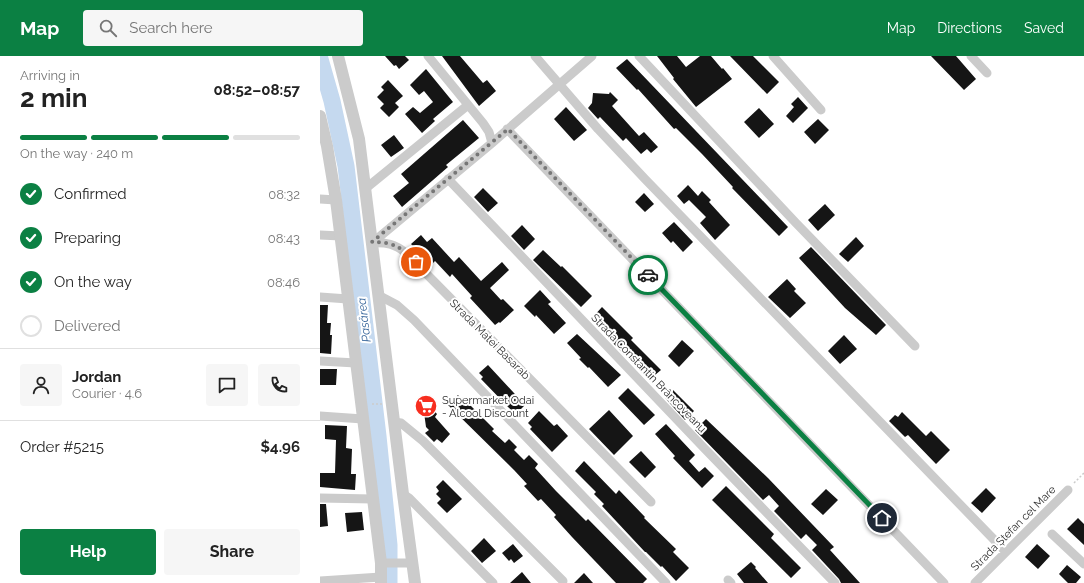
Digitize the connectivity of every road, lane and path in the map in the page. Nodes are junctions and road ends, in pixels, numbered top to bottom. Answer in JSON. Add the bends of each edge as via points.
{"nodes":[{"id":1,"x":338,"y":56,"type":"edge"},
{"id":2,"x":428,"y":56,"type":"edge"},
{"id":3,"x":535,"y":56,"type":"edge"},
{"id":4,"x":592,"y":56,"type":"edge"},
{"id":5,"x":639,"y":56,"type":"edge"},
{"id":6,"x":773,"y":56,"type":"edge"},
{"id":7,"x":971,"y":56,"type":"edge"},
{"id":8,"x":987,"y":73,"type":"dead end"},
{"id":9,"x":558,"y":84,"type":"junction"},
{"id":10,"x":468,"y":105,"type":"junction"},
{"id":11,"x":821,"y":110,"type":"dead end"},
{"id":12,"x":320,"y":117,"type":"edge"},
{"id":13,"x":508,"y":129,"type":"junction"},
{"id":14,"x":492,"y":143,"type":"junction"},
{"id":15,"x":448,"y":179,"type":"junction"},
{"id":16,"x":365,"y":189,"type":"junction"},
{"id":17,"x":320,"y":199,"type":"edge"},
{"id":18,"x":336,"y":200,"type":"junction"},
{"id":19,"x":320,"y":235,"type":"edge"},
{"id":20,"x":341,"y":236,"type":"junction"},
{"id":21,"x":372,"y":242,"type":"junction"},
{"id":22,"x":378,"y":295,"type":"junction"},
{"id":23,"x":320,"y":298,"type":"edge"},
{"id":24,"x":348,"y":299,"type":"junction"},
{"id":25,"x":915,"y":346,"type":"dead end"},
{"id":26,"x":320,"y":361,"type":"edge"},
{"id":27,"x":356,"y":362,"type":"junction"},
{"id":28,"x":392,"y":403,"type":"junction"},
{"id":29,"x":361,"y":405,"type":"junction"},
{"id":30,"x":320,"y":416,"type":"edge"},
{"id":31,"x":363,"y":419,"type":"junction"},
{"id":32,"x":394,"y":422,"type":"junction"},
{"id":33,"x":1084,"y":473,"type":"edge"},
{"id":34,"x":1068,"y":490,"type":"joint"},
{"id":35,"x":403,"y":494,"type":"junction"},
{"id":36,"x":320,"y":498,"type":"edge"},
{"id":37,"x":373,"y":499,"type":"junction"},
{"id":38,"x":651,"y":502,"type":"dead end"},
{"id":39,"x":1052,"y":534,"type":"dead end"},
{"id":40,"x":1006,"y":552,"type":"junction"},
{"id":41,"x":384,"y":563,"type":"junction"},
{"id":42,"x":410,"y":563,"type":"junction"},
{"id":43,"x":1084,"y":564,"type":"edge"},
{"id":44,"x":381,"y":580,"type":"edge"},
{"id":45,"x":320,"y":581,"type":"edge"},
{"id":46,"x":563,"y":581,"type":"dead end"},
{"id":47,"x":415,"y":583,"type":"edge"},
{"id":48,"x":493,"y":583,"type":"edge"},
{"id":49,"x":666,"y":583,"type":"edge"},
{"id":50,"x":835,"y":583,"type":"edge"},
{"id":51,"x":944,"y":583,"type":"edge"},
{"id":52,"x":975,"y":583,"type":"edge"}],
"edges":[{"from":1,"to":16,"type":"street","via":[[359,139]]},
{"from":2,"to":10,"type":"street"},
{"from":3,"to":9,"type":"street"},
{"from":4,"to":9,"type":"street"},
{"from":5,"to":25,"type":"street"},
{"from":6,"to":11,"type":"street"},
{"from":7,"to":8,"type":"street"},
{"from":9,"to":13,"type":"street"},
{"from":9,"to":40,"type":"street","via":[[645,179]]},
{"from":10,"to":14,"type":"street","via":[[489,132]]},
{"from":10,"to":16,"type":"street"},
{"from":12,"to":18,"type":"street"},
{"from":13,"to":14,"type":"street"},
{"from":13,"to":51,"type":"street"},
{"from":14,"to":15,"type":"street"},
{"from":15,"to":21,"type":"street"},
{"from":15,"to":50,"type":"street","name":"Strada Constantin Brâncoveanu","via":[[698,443]]},
{"from":16,"to":21,"type":"street"},
{"from":17,"to":18,"type":"street"},
{"from":18,"to":20,"type":"street"},
{"from":19,"to":20,"type":"street"},
{"from":20,"to":24,"type":"street"},
{"from":21,"to":22,"type":"street"},
{"from":21,"to":38,"type":"street","name":"Strada Matei Basarab","via":[[398,246],[406,253]]},
{"from":22,"to":28,"type":"street"},
{"from":22,"to":49,"type":"street","via":[[397,305],[414,320]]},
{"from":23,"to":24,"type":"street"},
{"from":24,"to":27,"type":"street"},
{"from":26,"to":27,"type":"street"},
{"from":27,"to":29,"type":"street"},
{"from":28,"to":29,"type":"path"},
{"from":28,"to":32,"type":"street"},
{"from":29,"to":31,"type":"street"},
{"from":30,"to":31,"type":"street"},
{"from":31,"to":37,"type":"street"},
{"from":32,"to":35,"type":"street"},
{"from":32,"to":46,"type":"street","via":[[401,423],[423,441]]},
{"from":33,"to":34,"type":"path"},
{"from":34,"to":40,"type":"street","name":"Strada Ștefan cel Mare"},
{"from":35,"to":42,"type":"street"},
{"from":35,"to":48,"type":"street"},
{"from":36,"to":37,"type":"street"},
{"from":37,"to":41,"type":"street"},
{"from":39,"to":43,"type":"street"},
{"from":40,"to":52,"type":"street","name":"Strada Ștefan cel Mare"},
{"from":41,"to":42,"type":"street"},
{"from":41,"to":44,"type":"street"},
{"from":42,"to":47,"type":"street"},
{"from":44,"to":45,"type":"street"}]}
